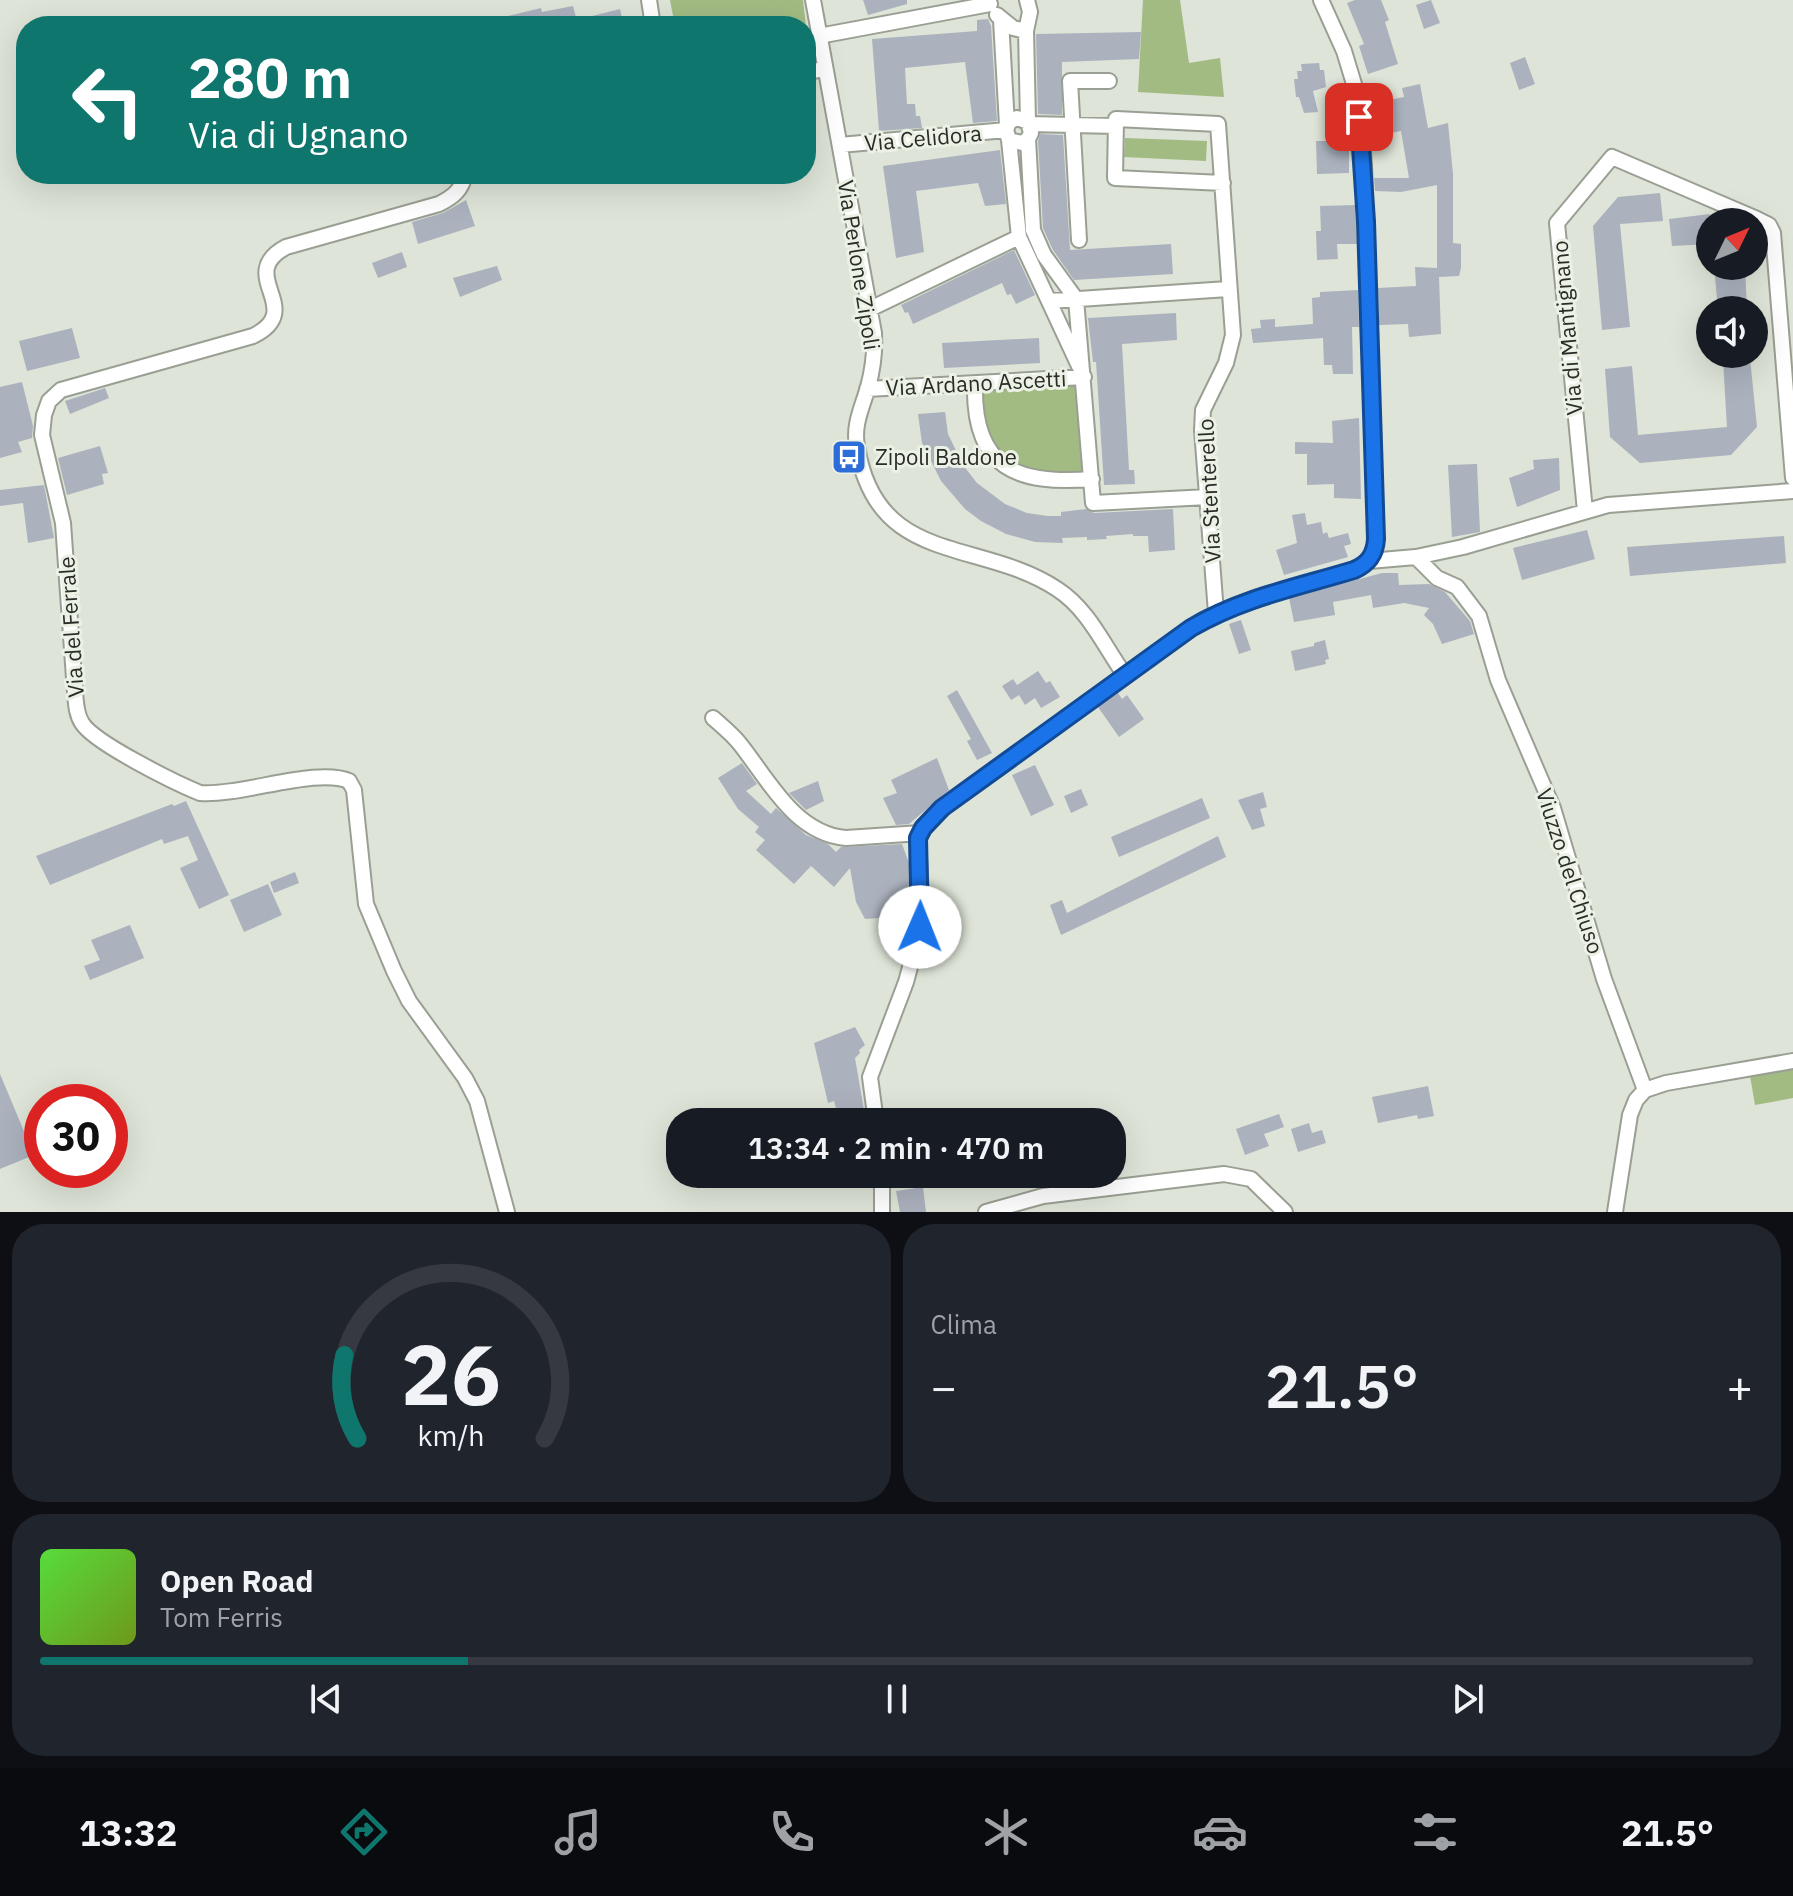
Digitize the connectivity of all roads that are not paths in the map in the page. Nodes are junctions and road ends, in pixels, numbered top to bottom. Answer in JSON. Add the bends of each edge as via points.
{"nodes":[{"id":1,"x":1027,"y":0,"type":"edge"},
{"id":2,"x":1321,"y":0,"type":"edge"},
{"id":3,"x":990,"y":2,"type":"edge"},
{"id":4,"x":816,"y":18,"type":"edge"},
{"id":5,"x":1001,"y":20,"type":"junction"},
{"id":6,"x":1026,"y":31,"type":"junction"},
{"id":7,"x":819,"y":36,"type":"junction"},
{"id":8,"x":825,"y":69,"type":"junction"},
{"id":9,"x":816,"y":70,"type":"edge"},
{"id":10,"x":1109,"y":81,"type":"dead end"},
{"id":11,"x":1072,"y":125,"type":"junction"},
{"id":12,"x":1116,"y":126,"type":"junction"},
{"id":13,"x":1028,"y":128,"type":"junction"},
{"id":14,"x":1007,"y":131,"type":"junction"},
{"id":15,"x":840,"y":145,"type":"junction"},
{"id":16,"x":1223,"y":183,"type":"junction"},
{"id":17,"x":463,"y":184,"type":"edge"},
{"id":18,"x":1019,"y":237,"type":"junction"},
{"id":19,"x":1079,"y":240,"type":"dead end"},
{"id":20,"x":1228,"y":289,"type":"junction"},
{"id":21,"x":1076,"y":299,"type":"junction"},
{"id":22,"x":1049,"y":301,"type":"junction"},
{"id":23,"x":870,"y":309,"type":"junction"},
{"id":24,"x":1084,"y":377,"type":"junction"},
{"id":25,"x":975,"y":385,"type":"junction"},
{"id":26,"x":867,"y":389,"type":"junction"},
{"id":27,"x":1793,"y":478,"type":"edge"},
{"id":28,"x":1092,"y":479,"type":"junction"},
{"id":29,"x":1793,"y":491,"type":"edge"},
{"id":30,"x":1208,"y":497,"type":"junction"},
{"id":31,"x":1585,"y":511,"type":"junction"},
{"id":32,"x":1416,"y":557,"type":"junction"},
{"id":33,"x":1369,"y":561,"type":"junction"},
{"id":34,"x":1216,"y":613,"type":"junction"},
{"id":35,"x":1124,"y":674,"type":"junction"},
{"id":36,"x":713,"y":718,"type":"dead end"},
{"id":37,"x":921,"y":833,"type":"junction"},
{"id":38,"x":1793,"y":1061,"type":"edge"},
{"id":39,"x":1645,"y":1090,"type":"junction"},
{"id":40,"x":874,"y":1108,"type":"edge"},
{"id":41,"x":882,"y":1188,"type":"edge"},
{"id":42,"x":507,"y":1212,"type":"edge"},
{"id":43,"x":882,"y":1212,"type":"edge"},
{"id":44,"x":986,"y":1212,"type":"edge"},
{"id":45,"x":1285,"y":1212,"type":"edge"},
{"id":46,"x":1615,"y":1212,"type":"edge"}],
"edges":[{"from":1,"to":6,"type":"street"},
{"from":2,"to":33,"type":"street","via":[[1357,94],[1364,164],[1376,539]]},
{"from":3,"to":5,"type":"street"},
{"from":3,"to":7,"type":"street"},
{"from":4,"to":7,"type":"street","name":"Via Perlone Zipoli"},
{"from":5,"to":6,"type":"street"},
{"from":5,"to":14,"type":"street"},
{"from":6,"to":13,"type":"street"},
{"from":7,"to":8,"type":"street","name":"Via Perlone Zipoli"},
{"from":8,"to":9,"type":"street"},
{"from":8,"to":15,"type":"street","name":"Via Perlone Zipoli"},
{"from":10,"to":11,"type":"street","via":[[1070,81]]},
{"from":11,"to":12,"type":"street","name":"Via Stenterello"},
{"from":11,"to":13,"type":"street","name":"Via Stenterello"},
{"from":11,"to":19,"type":"street"},
{"from":12,"to":16,"type":"street","via":[[1115,178]]},
{"from":12,"to":16,"type":"street","name":"Via Stenterello","via":[[1116,119],[1218,124]]},
{"from":13,"to":14,"type":"street","via":[[1017,118]]},
{"from":13,"to":14,"type":"street","via":[[1017,144]]},
{"from":13,"to":21,"type":"street","via":[[1033,230]]},
{"from":14,"to":15,"type":"street","name":"Via Celidora"},
{"from":14,"to":18,"type":"street"},
{"from":15,"to":23,"type":"street","name":"Via Perlone Zipoli"},
{"from":16,"to":20,"type":"street","name":"Via Stenterello"},
{"from":17,"to":42,"type":"street","name":"Via del Ferrale","via":[[439,204],[271,255],[266,277],[274,320],[266,329],[61,390],[49,401],[42,435],[63,523],[75,692],[83,725],[98,739],[200,793],[319,777],[349,781],[366,904],[409,1001],[477,1101]]},
{"from":18,"to":22,"type":"street"},
{"from":18,"to":23,"type":"street"},
{"from":20,"to":21,"type":"street"},
{"from":20,"to":30,"type":"street","name":"Via Stenterello","via":[[1231,348],[1203,410]]},
{"from":21,"to":22,"type":"street"},
{"from":21,"to":24,"type":"street"},
{"from":22,"to":24,"type":"street"},
{"from":23,"to":26,"type":"street","name":"Via Perlone Zipoli","via":[[875,350]]},
{"from":24,"to":25,"type":"street","name":"Via Ardano Ascetti"},
{"from":24,"to":28,"type":"street"},
{"from":25,"to":26,"type":"street","name":"Via Ardano Ascetti"},
{"from":25,"to":28,"type":"street","via":[[981,431],[993,455],[1014,472],[1047,481]]},
{"from":26,"to":35,"type":"street","name":"Via Perlone Zipoli","via":[[857,420],[857,447],[868,485],[886,513],[927,541],[1055,587],[1082,610]]},
{"from":27,"to":31,"type":"street","name":"Via di Mantignano","via":[[1769,225],[1612,157],[1557,223]]},
{"from":28,"to":30,"type":"street","via":[[1093,503]]},
{"from":29,"to":31,"type":"street"},
{"from":30,"to":34,"type":"street","name":"Via Stenterello"},
{"from":31,"to":32,"type":"street"},
{"from":32,"to":33,"type":"street"},
{"from":32,"to":39,"type":"street","name":"Viuzzo del Chiuso","via":[[1437,578],[1457,587],[1479,616],[1498,680],[1553,808],[1604,979]]},
{"from":33,"to":34,"type":"street"},
{"from":34,"to":35,"type":"street"},
{"from":35,"to":37,"type":"street","via":[[942,808]]},
{"from":36,"to":37,"type":"street","via":[[739,742],[778,796],[815,828],[846,838]]},
{"from":37,"to":40,"type":"street","via":[[919,934],[870,1077]]},
{"from":38,"to":39,"type":"street"},
{"from":39,"to":46,"type":"street","via":[[1630,1115]]},
{"from":41,"to":43,"type":"street"},
{"from":44,"to":45,"type":"street","via":[[1043,1196],[1224,1174],[1251,1179]]}]}
